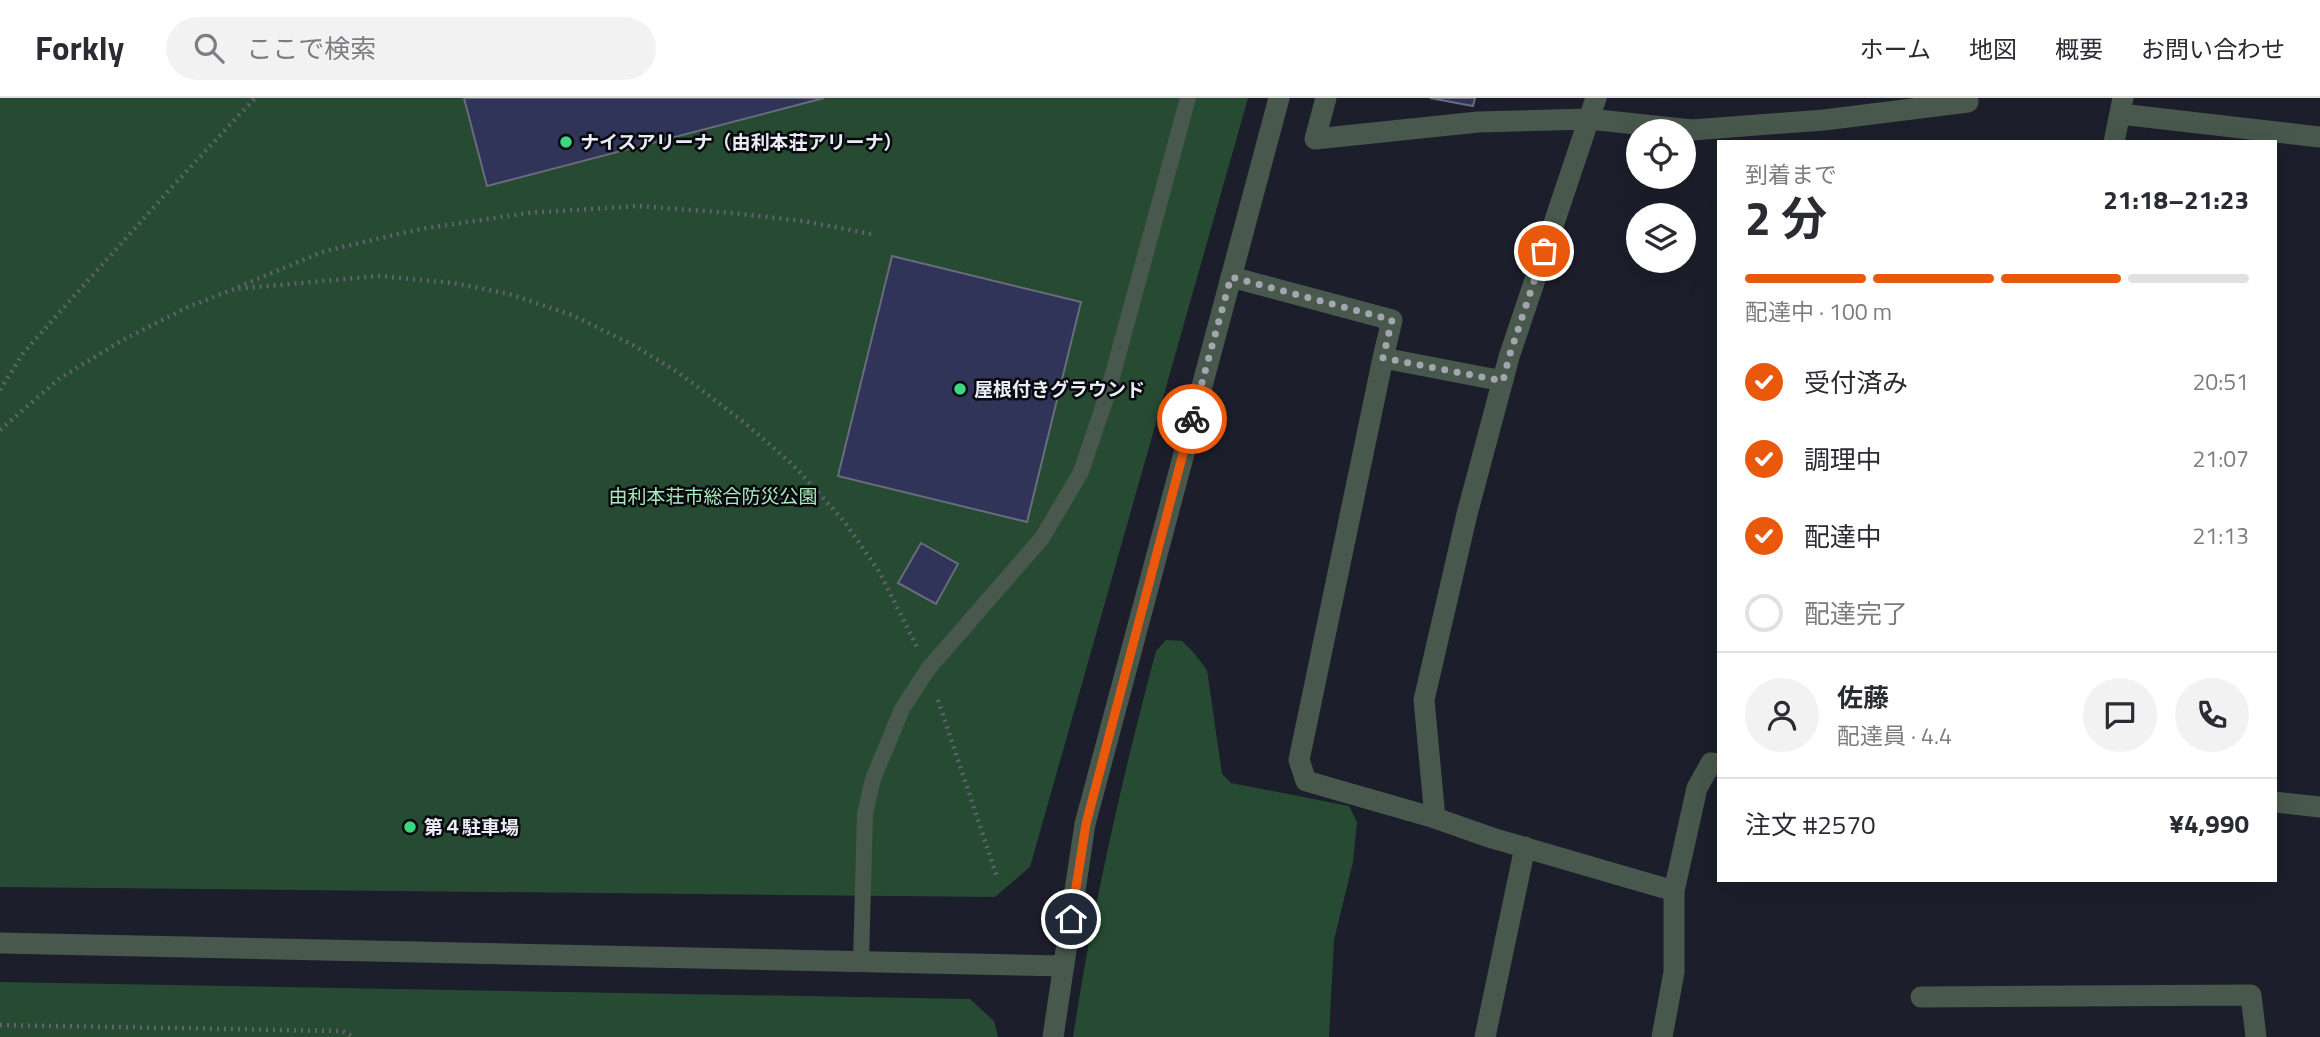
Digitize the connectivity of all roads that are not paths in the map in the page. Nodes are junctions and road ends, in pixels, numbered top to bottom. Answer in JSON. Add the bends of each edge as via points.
{"nodes":[{"id":1,"x":1188,"y":98,"type":"edge"},
{"id":2,"x":1279,"y":98,"type":"edge"},
{"id":3,"x":1326,"y":98,"type":"edge"},
{"id":4,"x":1596,"y":98,"type":"edge"},
{"id":5,"x":1968,"y":102,"type":"dead end"},
{"id":6,"x":2121,"y":106,"type":"edge"},
{"id":7,"x":1589,"y":119,"type":"junction"},
{"id":8,"x":2320,"y":137,"type":"edge"},
{"id":9,"x":2115,"y":140,"type":"edge"},
{"id":10,"x":1231,"y":277,"type":"junction"},
{"id":11,"x":1383,"y":358,"type":"junction"},
{"id":12,"x":1503,"y":381,"type":"junction"},
{"id":13,"x":1717,"y":764,"type":"edge"},
{"id":14,"x":2277,"y":802,"type":"edge"},
{"id":15,"x":2320,"y":807,"type":"edge"},
{"id":16,"x":1435,"y":818,"type":"junction"},
{"id":17,"x":1525,"y":847,"type":"junction"},
{"id":18,"x":1674,"y":891,"type":"junction"},
{"id":19,"x":0,"y":943,"type":"edge"},
{"id":20,"x":861,"y":961,"type":"junction"},
{"id":21,"x":1064,"y":966,"type":"junction"},
{"id":22,"x":1921,"y":997,"type":"dead end"},
{"id":23,"x":1053,"y":1037,"type":"edge"},
{"id":24,"x":1486,"y":1037,"type":"edge"},
{"id":25,"x":1662,"y":1037,"type":"edge"},
{"id":26,"x":2256,"y":1037,"type":"edge"}],
"edges":[{"from":1,"to":20,"type":"lane","via":[[1108,392],[1081,472],[1042,538],[928,669],[902,709],[873,779],[864,814]]},
{"from":2,"to":10,"type":"street"},
{"from":3,"to":7,"type":"street","via":[[1315,139],[1478,122]]},
{"from":4,"to":7,"type":"street"},
{"from":5,"to":7,"type":"street","via":[[1692,130]]},
{"from":6,"to":8,"type":"street"},
{"from":6,"to":9,"type":"street"},
{"from":7,"to":12,"type":"street"},
{"from":10,"to":11,"type":"street","via":[[1392,320]]},
{"from":10,"to":21,"type":"street","via":[[1086,824]]},
{"from":11,"to":12,"type":"street"},
{"from":11,"to":16,"type":"street","via":[[1299,760],[1306,781]]},
{"from":12,"to":16,"type":"street","via":[[1424,700]]},
{"from":13,"to":18,"type":"street","via":[[1711,763],[1697,788]]},
{"from":14,"to":15,"type":"street"},
{"from":16,"to":17,"type":"street"},
{"from":17,"to":18,"type":"street"},
{"from":17,"to":24,"type":"street"},
{"from":18,"to":25,"type":"street","via":[[1674,972]]},
{"from":19,"to":20,"type":"street"},
{"from":20,"to":21,"type":"street"},
{"from":21,"to":23,"type":"street"},
{"from":22,"to":26,"type":"street","via":[[2251,995]]}]}
